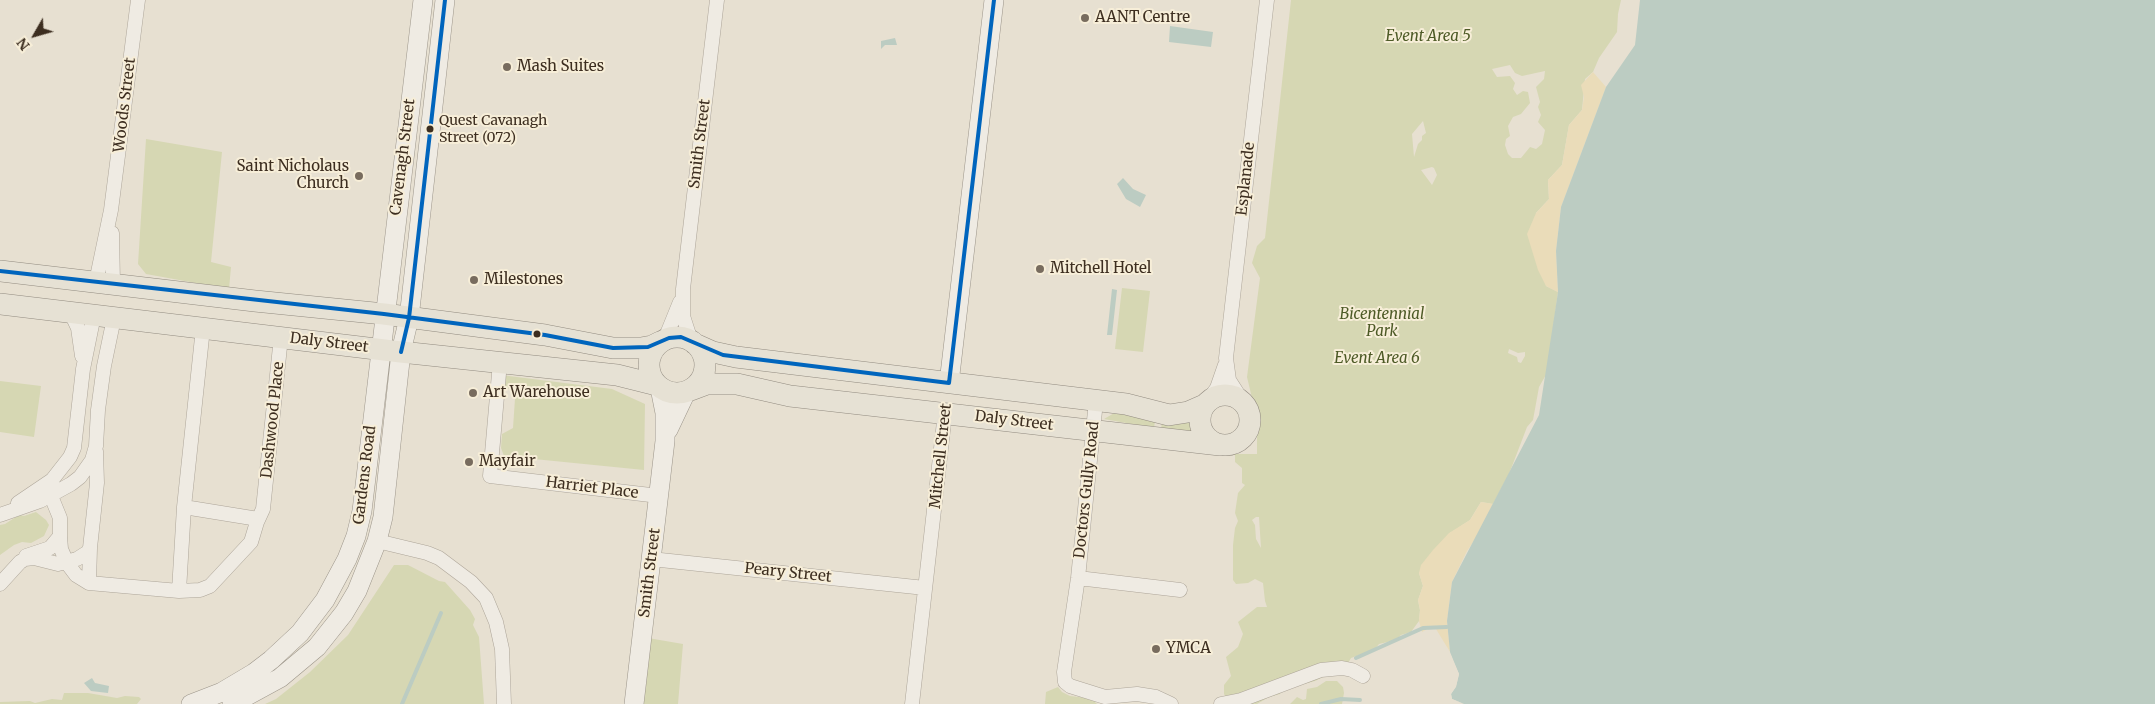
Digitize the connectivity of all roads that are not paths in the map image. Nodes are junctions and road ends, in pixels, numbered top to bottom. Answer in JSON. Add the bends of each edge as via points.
{"nodes":[{"id":1,"x":138,"y":0,"type":"edge"},
{"id":2,"x":423,"y":0,"type":"edge"},
{"id":3,"x":445,"y":0,"type":"edge"},
{"id":4,"x":717,"y":0,"type":"edge"},
{"id":5,"x":994,"y":0,"type":"edge"},
{"id":6,"x":1266,"y":0,"type":"edge"},
{"id":7,"x":399,"y":196,"type":"junction"},
{"id":8,"x":423,"y":198,"type":"junction"},
{"id":9,"x":0,"y":271,"type":"edge"},
{"id":10,"x":104,"y":283,"type":"junction"},
{"id":11,"x":683,"y":289,"type":"junction"},
{"id":12,"x":207,"y":296,"type":"junction"},
{"id":13,"x":255,"y":302,"type":"junction"},
{"id":14,"x":0,"y":304,"type":"edge"},
{"id":15,"x":71,"y":313,"type":"junction"},
{"id":16,"x":384,"y":314,"type":"junction"},
{"id":17,"x":104,"y":316,"type":"junction"},
{"id":18,"x":409,"y":318,"type":"junction"},
{"id":19,"x":203,"y":328,"type":"junction"},
{"id":20,"x":281,"y":338,"type":"junction"},
{"id":21,"x":663,"y":340,"type":"junction"},
{"id":22,"x":693,"y":342,"type":"junction"},
{"id":23,"x":390,"y":351,"type":"junction"},
{"id":24,"x":1226,"y":358,"type":"junction"},
{"id":25,"x":500,"y":362,"type":"junction"},
{"id":26,"x":83,"y":369,"type":"junction"},
{"id":27,"x":949,"y":383,"type":"junction"},
{"id":28,"x":659,"y":387,"type":"junction"},
{"id":29,"x":688,"y":391,"type":"junction"},
{"id":30,"x":1096,"y":401,"type":"junction"},
{"id":31,"x":1206,"y":403,"type":"junction"},
{"id":32,"x":1245,"y":405,"type":"junction"},
{"id":33,"x":79,"y":408,"type":"junction"},
{"id":34,"x":98,"y":410,"type":"junction"},
{"id":35,"x":945,"y":413,"type":"junction"},
{"id":36,"x":1094,"y":431,"type":"junction"},
{"id":37,"x":665,"y":441,"type":"junction"},
{"id":38,"x":1220,"y":445,"type":"junction"},
{"id":39,"x":96,"y":446,"type":"junction"},
{"id":40,"x":70,"y":457,"type":"junction"},
{"id":41,"x":367,"y":462,"type":"junction"},
{"id":42,"x":388,"y":464,"type":"junction"},
{"id":43,"x":87,"y":469,"type":"junction"},
{"id":44,"x":52,"y":480,"type":"junction"},
{"id":45,"x":51,"y":496,"type":"junction"},
{"id":46,"x":659,"y":496,"type":"junction"},
{"id":47,"x":184,"y":507,"type":"junction"},
{"id":48,"x":0,"y":514,"type":"edge"},
{"id":49,"x":258,"y":518,"type":"junction"},
{"id":50,"x":60,"y":536,"type":"junction"},
{"id":51,"x":356,"y":536,"type":"junction"},
{"id":52,"x":377,"y":541,"type":"junction"},
{"id":53,"x":90,"y":548,"type":"junction"},
{"id":54,"x":651,"y":559,"type":"junction"},
{"id":55,"x":21,"y":562,"type":"junction"},
{"id":56,"x":67,"y":563,"type":"junction"},
{"id":57,"x":1078,"y":578,"type":"junction"},
{"id":58,"x":90,"y":583,"type":"junction"},
{"id":59,"x":0,"y":584,"type":"edge"},
{"id":60,"x":925,"y":588,"type":"junction"},
{"id":61,"x":1180,"y":590,"type":"dead end"},
{"id":62,"x":178,"y":591,"type":"junction"},
{"id":63,"x":1363,"y":676,"type":"dead end"},
{"id":64,"x":191,"y":704,"type":"edge"},
{"id":65,"x":232,"y":704,"type":"edge"},
{"id":66,"x":504,"y":704,"type":"edge"},
{"id":67,"x":634,"y":704,"type":"edge"},
{"id":68,"x":912,"y":704,"type":"edge"},
{"id":69,"x":1170,"y":704,"type":"edge"},
{"id":70,"x":1221,"y":704,"type":"edge"}],
"edges":[{"from":1,"to":10,"type":"street","name":"Woods Street"},
{"from":2,"to":7,"type":"street","name":"Cavenagh Street"},
{"from":3,"to":8,"type":"street","name":"Cavenagh Street"},
{"from":4,"to":11,"type":"street","name":"Smith Street"},
{"from":5,"to":27,"type":"street","name":"Mitchell Street"},
{"from":6,"to":24,"type":"street","name":"Esplanade"},
{"from":7,"to":8,"type":"street"},
{"from":7,"to":16,"type":"street","name":"Cavenagh Street"},
{"from":8,"to":18,"type":"street","name":"Cavenagh Street"},
{"from":9,"to":10,"type":"main road"},
{"from":10,"to":12,"type":"main road"},
{"from":10,"to":17,"type":"main road"},
{"from":11,"to":21,"type":"street","name":"Smith Street","via":[[677,313]]},
{"from":11,"to":22,"type":"street","name":"Smith Street","via":[[684,316]]},
{"from":12,"to":13,"type":"main road"},
{"from":12,"to":19,"type":"main road"},
{"from":13,"to":16,"type":"main road"},
{"from":13,"to":20,"type":"main road","name":"Dashwood Place","via":[[275,318],[281,329]]},
{"from":14,"to":15,"type":"main road","name":"Daly Street"},
{"from":15,"to":17,"type":"main road","name":"Daly Street"},
{"from":15,"to":26,"type":"street","via":[[79,334]]},
{"from":16,"to":18,"type":"main road"},
{"from":16,"to":23,"type":"street","name":"Cavenagh Street"},
{"from":17,"to":19,"type":"main road","name":"Daly Street"},
{"from":17,"to":26,"type":"street"},
{"from":17,"to":34,"type":"street","via":[[104,366]]},
{"from":18,"to":21,"type":"main road","via":[[545,335],[613,348],[641,348]]},
{"from":18,"to":23,"type":"street","name":"Cavenagh Street"},
{"from":19,"to":20,"type":"main road","name":"Daly Street"},
{"from":19,"to":47,"type":"street"},
{"from":20,"to":23,"type":"main road","name":"Daly Street"},
{"from":20,"to":49,"type":"street","name":"Dashwood Place","via":[[263,509]]},
{"from":21,"to":22,"type":"main road","via":[[676,337]]},
{"from":21,"to":28,"type":"main road","via":[[652,351],[648,362],[650,375]]},
{"from":22,"to":27,"type":"main road","name":"Daly Street","via":[[713,352],[736,357]]},
{"from":22,"to":29,"type":"main road","via":[[702,354],[705,366],[702,378]]},
{"from":23,"to":25,"type":"main road","name":"Daly Street"},
{"from":23,"to":41,"type":"street","name":"Gardens Road"},
{"from":23,"to":42,"type":"street","name":"Gardens Road"},
{"from":24,"to":31,"type":"street","name":"Esplanade","via":[[1217,388]]},
{"from":24,"to":32,"type":"street","name":"Esplanade","via":[[1229,380]]},
{"from":25,"to":28,"type":"main road","name":"Daly Street","via":[[617,375]]},
{"from":25,"to":46,"type":"street","name":"Harriet Place","via":[[490,476]]},
{"from":26,"to":33,"type":"street"},
{"from":27,"to":30,"type":"main road","name":"Daly Street"},
{"from":27,"to":35,"type":"main road","name":"Mitchell Street"},
{"from":28,"to":29,"type":"main road","via":[[675,393]]},
{"from":28,"to":37,"type":"street","name":"Smith Street","via":[[665,414]]},
{"from":29,"to":35,"type":"main road","name":"Daly Street","via":[[707,384],[736,384],[790,396]]},
{"from":29,"to":37,"type":"street","name":"Smith Street","via":[[672,419]]},
{"from":30,"to":31,"type":"main road","name":"Daly Street","via":[[1126,404],[1169,415],[1188,412]]},
{"from":30,"to":36,"type":"street","name":"Doctors Gully Road"},
{"from":31,"to":32,"type":"main road","name":"Daly Street","via":[[1217,396],[1229,395]]},
{"from":31,"to":38,"type":"main road","via":[[1200,416],[1203,432]]},
{"from":32,"to":38,"type":"main road","name":"Daly Street","via":[[1250,421],[1244,436],[1239,441]]},
{"from":33,"to":34,"type":"street"},
{"from":33,"to":40,"type":"street","via":[[76,440]]},
{"from":34,"to":39,"type":"street"},
{"from":35,"to":36,"type":"main road","name":"Daly Street"},
{"from":35,"to":60,"type":"street","name":"Mitchell Street"},
{"from":36,"to":38,"type":"main road","name":"Daly Street"},
{"from":36,"to":57,"type":"street","name":"Doctors Gully Road"},
{"from":37,"to":46,"type":"street","name":"Smith Street"},
{"from":39,"to":43,"type":"street"},
{"from":39,"to":53,"type":"street","via":[[97,483]]},
{"from":40,"to":43,"type":"street"},
{"from":40,"to":44,"type":"street"},
{"from":41,"to":42,"type":"street"},
{"from":41,"to":51,"type":"street","name":"Gardens Road"},
{"from":42,"to":52,"type":"street","name":"Gardens Road","via":[[383,517]]},
{"from":43,"to":45,"type":"street","via":[[72,484]]},
{"from":44,"to":45,"type":"street"},
{"from":44,"to":48,"type":"street"},
{"from":45,"to":48,"type":"street"},
{"from":45,"to":50,"type":"street","via":[[60,518]]},
{"from":46,"to":54,"type":"street","name":"Smith Street"},
{"from":47,"to":49,"type":"street"},
{"from":47,"to":62,"type":"street"},
{"from":49,"to":62,"type":"street","name":"Dashwood Place","via":[[251,542],[210,586]]},
{"from":50,"to":55,"type":"street","via":[[50,548],[29,555]]},
{"from":50,"to":56,"type":"street"},
{"from":51,"to":52,"type":"street"},
{"from":51,"to":64,"type":"street","name":"Gardens Road","via":[[325,600],[300,633],[238,684]]},
{"from":52,"to":65,"type":"street","name":"Gardens Road","via":[[357,591],[317,647],[280,678]]},
{"from":52,"to":66,"type":"street","via":[[439,558],[486,598],[502,649]]},
{"from":53,"to":56,"type":"street","via":[[85,555]]},
{"from":53,"to":58,"type":"street"},
{"from":54,"to":60,"type":"street","name":"Peary Street"},
{"from":54,"to":67,"type":"street","name":"Smith Street"},
{"from":55,"to":56,"type":"street","via":[[34,558]]},
{"from":55,"to":59,"type":"street"},
{"from":56,"to":58,"type":"street","via":[[76,575]]},
{"from":57,"to":61,"type":"street","name":"Doctors Gully Road"},
{"from":57,"to":69,"type":"street","name":"Doctors Gully Road","via":[[1064,682],[1105,697],[1137,694],[1156,697]]},
{"from":58,"to":62,"type":"street","name":"Dashwood Place"},
{"from":60,"to":68,"type":"street","name":"Mitchell Street"},
{"from":63,"to":70,"type":"street","via":[[1342,668],[1321,670],[1241,700]]}]}
